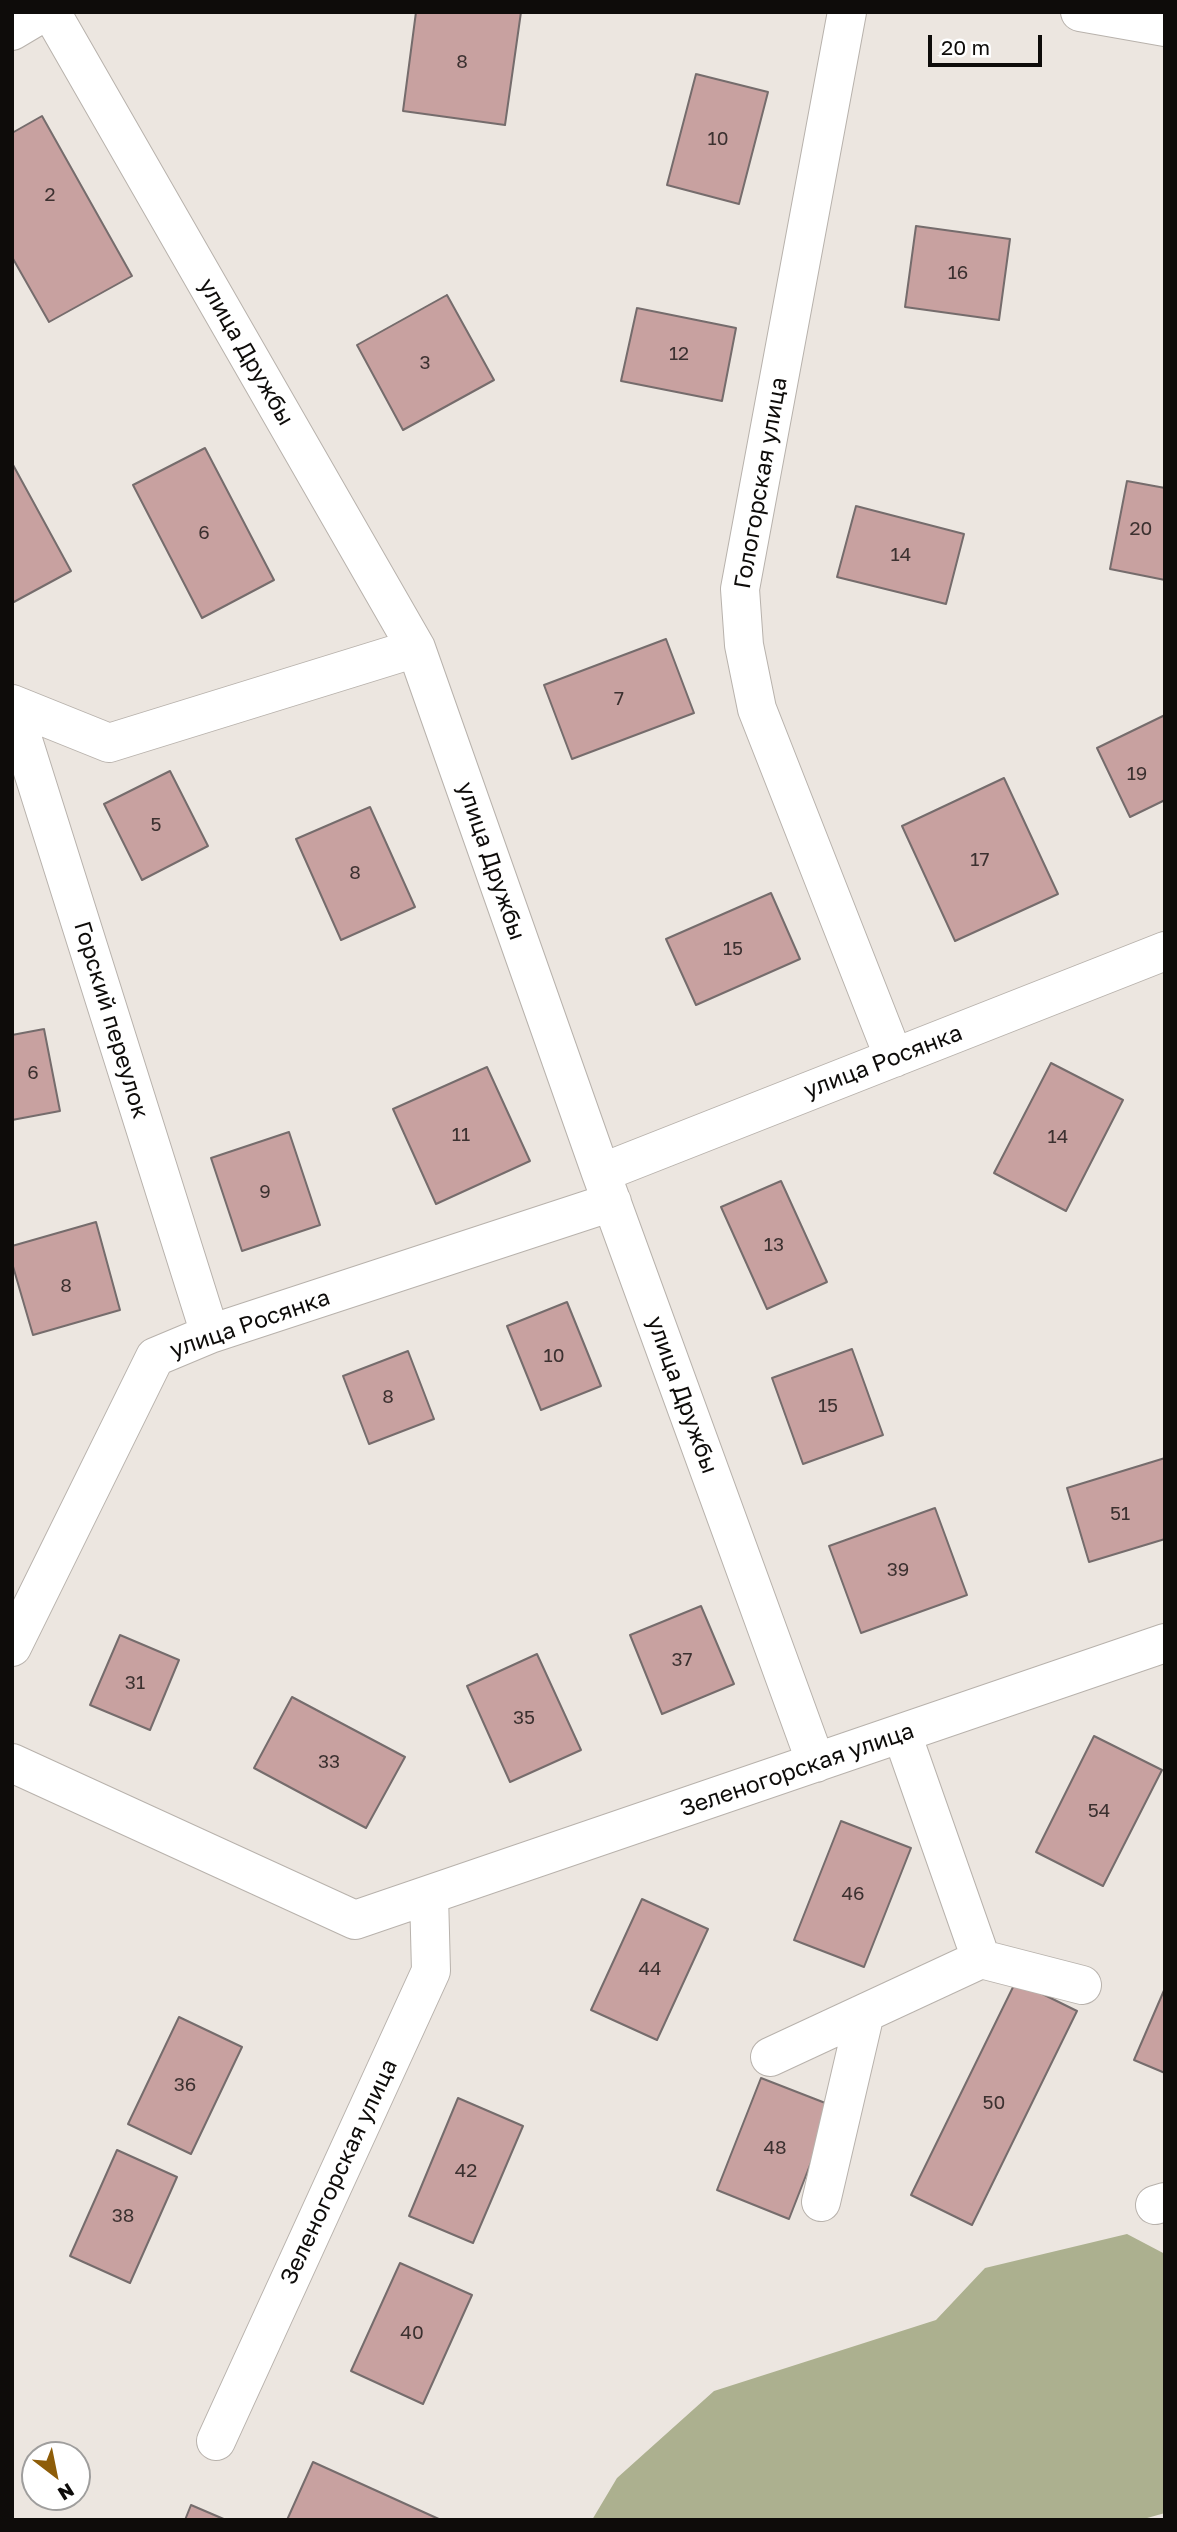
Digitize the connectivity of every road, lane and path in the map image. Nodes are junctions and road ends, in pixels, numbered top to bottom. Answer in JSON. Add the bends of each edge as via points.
{"nodes":[{"id":1,"x":44,"y":12,"type":"edge"},
{"id":2,"x":51,"y":12,"type":"edge"},
{"id":3,"x":848,"y":12,"type":"edge"},
{"id":4,"x":1080,"y":12,"type":"edge"},
{"id":5,"x":1165,"y":27,"type":"edge"},
{"id":6,"x":12,"y":30,"type":"edge"},
{"id":7,"x":416,"y":648,"type":"junction"},
{"id":8,"x":12,"y":705,"type":"edge"},
{"id":9,"x":1165,"y":951,"type":"edge"},
{"id":10,"x":894,"y":1058,"type":"junction"},
{"id":11,"x":606,"y":1187,"type":"junction"},
{"id":12,"x":210,"y":1334,"type":"junction"},
{"id":13,"x":1165,"y":1643,"type":"edge"},
{"id":14,"x":12,"y":1647,"type":"edge"},
{"id":15,"x":902,"y":1734,"type":"junction"},
{"id":16,"x":12,"y":1763,"type":"edge"},
{"id":17,"x":816,"y":1763,"type":"junction"},
{"id":18,"x":429,"y":1895,"type":"junction"},
{"id":19,"x":981,"y":1959,"type":"junction"},
{"id":20,"x":1082,"y":1985,"type":"dead end"},
{"id":21,"x":865,"y":2013,"type":"junction"},
{"id":22,"x":770,"y":2057,"type":"dead end"},
{"id":23,"x":821,"y":2202,"type":"dead end"},
{"id":24,"x":216,"y":2441,"type":"dead end"}],
"edges":[{"from":1,"to":6,"type":"street"},
{"from":2,"to":7,"type":"street","name":"улица Дружбы"},
{"from":3,"to":10,"type":"street","name":"Гологорская улица","via":[[740,589],[744,645],[757,709]]},
{"from":4,"to":5,"type":"street"},
{"from":7,"to":8,"type":"street","name":"Горский переулок","via":[[109,743]]},
{"from":7,"to":11,"type":"street","name":"улица Дружбы"},
{"from":8,"to":12,"type":"street","name":"Горский переулок"},
{"from":9,"to":10,"type":"street","name":"улица Росянка"},
{"from":10,"to":11,"type":"street","name":"улица Росянка"},
{"from":11,"to":12,"type":"street","name":"улица Росянка"},
{"from":11,"to":17,"type":"street","name":"улица Дружбы"},
{"from":12,"to":14,"type":"street","name":"улица Росянка","via":[[155,1357]]},
{"from":13,"to":15,"type":"street","name":"Зеленогорская улица"},
{"from":15,"to":17,"type":"street","name":"Зеленогорская улица"},
{"from":15,"to":19,"type":"street"},
{"from":16,"to":18,"type":"street","name":"Зеленогорская улица","via":[[355,1920]]},
{"from":17,"to":18,"type":"street","name":"Зеленогорская улица"},
{"from":18,"to":24,"type":"street","name":"Зеленогорская улица","via":[[431,1971]]},
{"from":19,"to":20,"type":"street"},
{"from":19,"to":21,"type":"street"},
{"from":21,"to":22,"type":"street"},
{"from":21,"to":23,"type":"street"}]}
